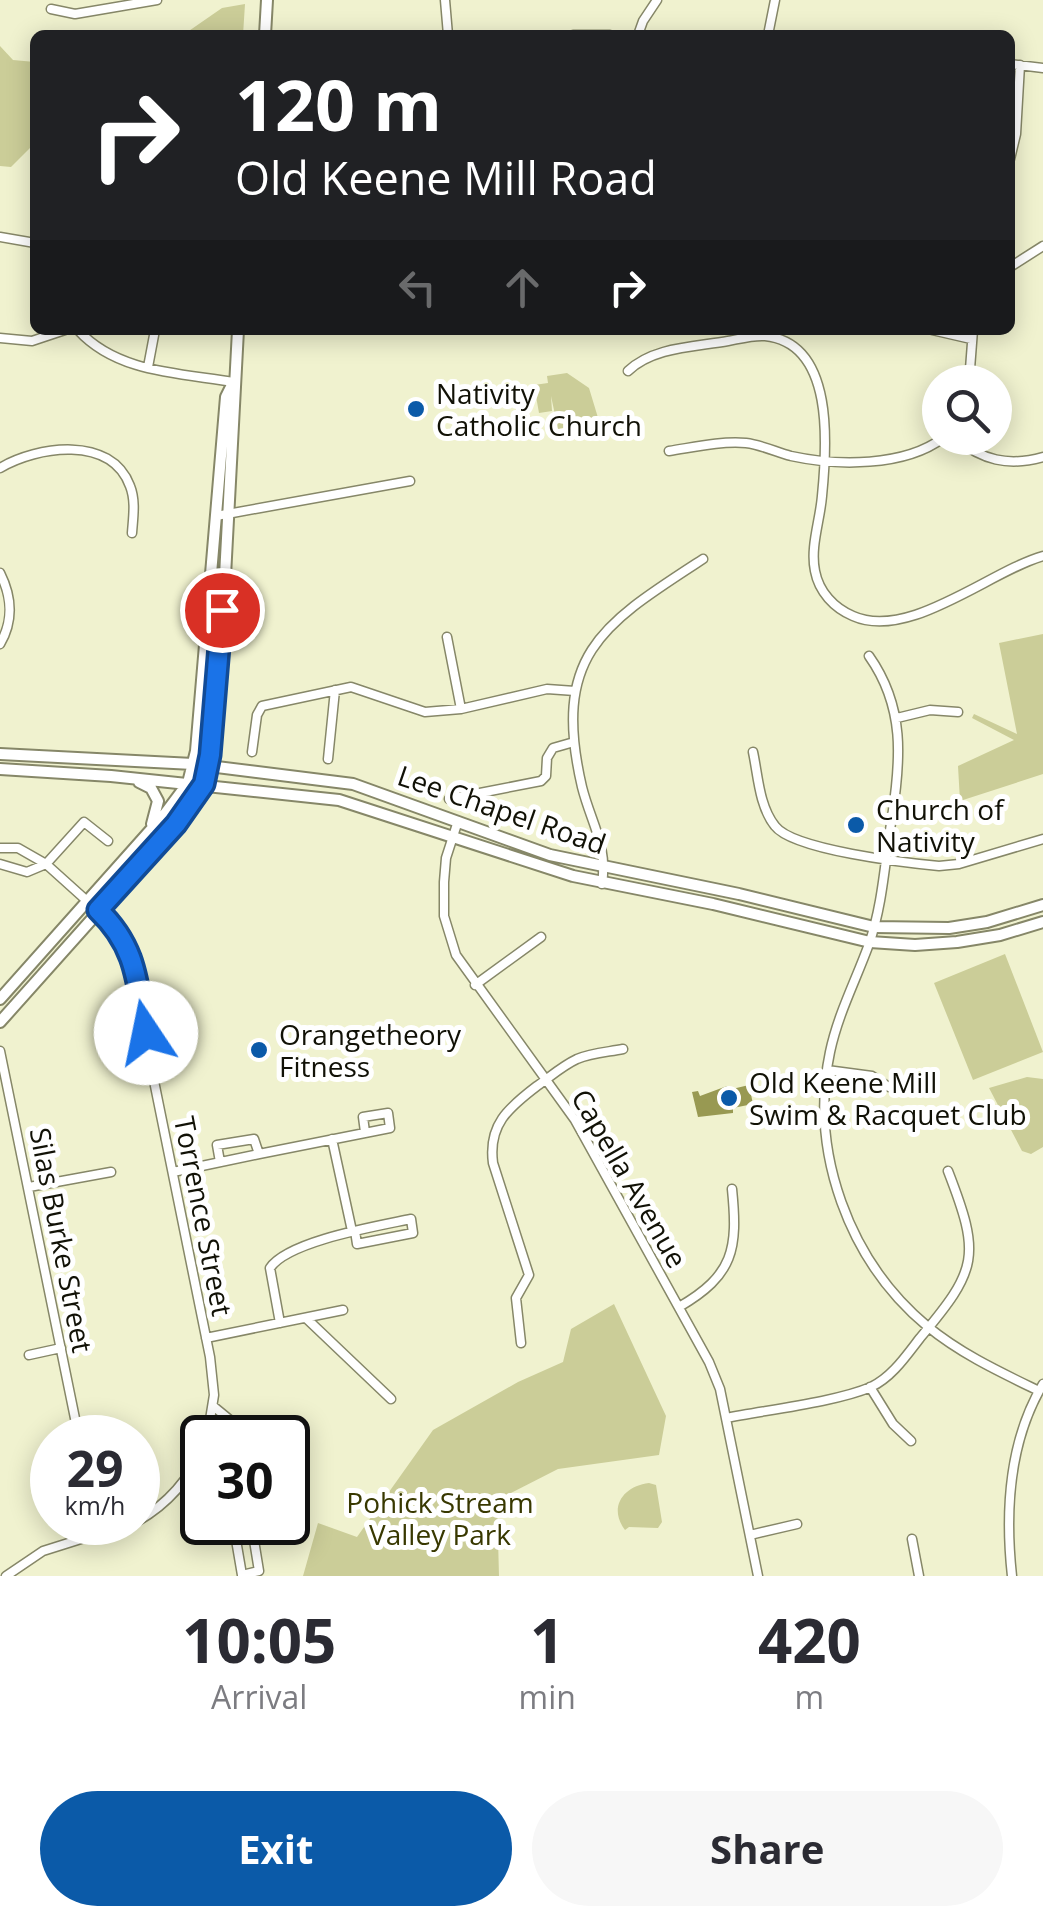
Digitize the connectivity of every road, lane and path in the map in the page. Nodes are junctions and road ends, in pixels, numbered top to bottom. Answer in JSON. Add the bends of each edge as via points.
{"nodes":[{"id":1,"x":158,"y":0,"type":"edge"},
{"id":2,"x":266,"y":0,"type":"edge"},
{"id":3,"x":446,"y":0,"type":"edge"},
{"id":4,"x":657,"y":0,"type":"edge"},
{"id":5,"x":775,"y":0,"type":"edge"},
{"id":6,"x":50,"y":8,"type":"dead end"},
{"id":7,"x":264,"y":30,"type":"edge"},
{"id":8,"x":448,"y":30,"type":"edge"},
{"id":9,"x":640,"y":30,"type":"edge"},
{"id":10,"x":769,"y":30,"type":"edge"},
{"id":11,"x":1015,"y":64,"type":"edge"},
{"id":12,"x":1043,"y":68,"type":"edge"},
{"id":13,"x":1015,"y":138,"type":"edge"},
{"id":14,"x":0,"y":237,"type":"edge"},
{"id":15,"x":30,"y":241,"type":"edge"},
{"id":16,"x":1043,"y":246,"type":"edge"},
{"id":17,"x":1015,"y":264,"type":"edge"},
{"id":18,"x":50,"y":335,"type":"edge"},
{"id":19,"x":84,"y":335,"type":"edge"},
{"id":20,"x":154,"y":335,"type":"edge"},
{"id":21,"x":238,"y":335,"type":"edge"},
{"id":22,"x":972,"y":335,"type":"edge"},
{"id":23,"x":0,"y":338,"type":"edge"},
{"id":24,"x":969,"y":365,"type":"edge"},
{"id":25,"x":148,"y":367,"type":"junction"},
{"id":26,"x":628,"y":371,"type":"dead end"},
{"id":27,"x":234,"y":382,"type":"junction"},
{"id":28,"x":922,"y":448,"type":"edge"},
{"id":29,"x":669,"y":452,"type":"dead end"},
{"id":30,"x":979,"y":455,"type":"edge"},
{"id":31,"x":1043,"y":457,"type":"edge"},
{"id":32,"x":824,"y":461,"type":"junction"},
{"id":33,"x":2,"y":463,"type":"edge"},
{"id":34,"x":410,"y":481,"type":"dead end"},
{"id":35,"x":222,"y":516,"type":"junction"},
{"id":36,"x":132,"y":533,"type":"dead end"},
{"id":37,"x":1043,"y":556,"type":"edge"},
{"id":38,"x":703,"y":558,"type":"dead end"},
{"id":39,"x":0,"y":572,"type":"edge"},
{"id":40,"x":447,"y":638,"type":"dead end"},
{"id":41,"x":0,"y":644,"type":"edge"},
{"id":42,"x":869,"y":656,"type":"dead end"},
{"id":43,"x":335,"y":690,"type":"junction"},
{"id":44,"x":574,"y":691,"type":"junction"},
{"id":45,"x":461,"y":708,"type":"junction"},
{"id":46,"x":958,"y":712,"type":"dead end"},
{"id":47,"x":897,"y":718,"type":"junction"},
{"id":48,"x":574,"y":742,"type":"junction"},
{"id":49,"x":252,"y":752,"type":"dead end"},
{"id":50,"x":753,"y":752,"type":"dead end"},
{"id":51,"x":0,"y":754,"type":"edge"},
{"id":52,"x":328,"y":760,"type":"dead end"},
{"id":53,"x":193,"y":764,"type":"junction"},
{"id":54,"x":208,"y":766,"type":"junction"},
{"id":55,"x":0,"y":769,"type":"edge"},
{"id":56,"x":126,"y":777,"type":"junction"},
{"id":57,"x":188,"y":783,"type":"junction"},
{"id":58,"x":204,"y":784,"type":"junction"},
{"id":59,"x":448,"y":799,"type":"dead end"},
{"id":60,"x":458,"y":821,"type":"junction"},
{"id":61,"x":451,"y":837,"type":"junction"},
{"id":62,"x":144,"y":838,"type":"junction"},
{"id":63,"x":1043,"y":839,"type":"edge"},
{"id":64,"x":108,"y":842,"type":"dead end"},
{"id":65,"x":0,"y":848,"type":"edge"},
{"id":66,"x":885,"y":858,"type":"junction"},
{"id":67,"x":0,"y":864,"type":"edge"},
{"id":68,"x":46,"y":864,"type":"junction"},
{"id":69,"x":604,"y":868,"type":"junction"},
{"id":70,"x":602,"y":884,"type":"junction"},
{"id":71,"x":87,"y":900,"type":"junction"},
{"id":72,"x":1043,"y":905,"type":"edge"},
{"id":73,"x":98,"y":910,"type":"junction"},
{"id":74,"x":1043,"y":922,"type":"edge"},
{"id":75,"x":874,"y":927,"type":"junction"},
{"id":76,"x":541,"y":937,"type":"dead end"},
{"id":77,"x":870,"y":942,"type":"junction"},
{"id":78,"x":475,"y":985,"type":"junction"},
{"id":79,"x":0,"y":999,"type":"edge"},
{"id":80,"x":0,"y":1022,"type":"edge"},
{"id":81,"x":624,"y":1049,"type":"dead end"},
{"id":82,"x":0,"y":1051,"type":"edge"},
{"id":83,"x":827,"y":1070,"type":"junction"},
{"id":84,"x":546,"y":1080,"type":"junction"},
{"id":85,"x":889,"y":1087,"type":"dead end"},
{"id":86,"x":365,"y":1132,"type":"dead end"},
{"id":87,"x":332,"y":1139,"type":"junction"},
{"id":88,"x":258,"y":1154,"type":"junction"},
{"id":89,"x":220,"y":1162,"type":"junction"},
{"id":90,"x":948,"y":1171,"type":"dead end"},
{"id":91,"x":111,"y":1172,"type":"dead end"},
{"id":92,"x":173,"y":1172,"type":"junction"},
{"id":93,"x":30,"y":1187,"type":"junction"},
{"id":94,"x":732,"y":1189,"type":"dead end"},
{"id":95,"x":353,"y":1231,"type":"junction"},
{"id":96,"x":679,"y":1307,"type":"junction"},
{"id":97,"x":344,"y":1310,"type":"dead end"},
{"id":98,"x":307,"y":1319,"type":"junction"},
{"id":99,"x":280,"y":1323,"type":"junction"},
{"id":100,"x":929,"y":1328,"type":"junction"},
{"id":101,"x":206,"y":1338,"type":"junction"},
{"id":102,"x":521,"y":1342,"type":"dead end"},
{"id":103,"x":61,"y":1348,"type":"junction"},
{"id":104,"x":30,"y":1355,"type":"dead end"},
{"id":105,"x":870,"y":1387,"type":"junction"},
{"id":106,"x":1041,"y":1387,"type":"edge"},
{"id":107,"x":391,"y":1399,"type":"dead end"},
{"id":108,"x":213,"y":1406,"type":"junction"},
{"id":109,"x":74,"y":1415,"type":"edge"},
{"id":110,"x":212,"y":1415,"type":"edge"},
{"id":111,"x":224,"y":1415,"type":"edge"},
{"id":112,"x":726,"y":1418,"type":"junction"},
{"id":113,"x":911,"y":1441,"type":"dead end"},
{"id":114,"x":180,"y":1484,"type":"edge"},
{"id":115,"x":160,"y":1505,"type":"edge"},
{"id":116,"x":797,"y":1524,"type":"dead end"},
{"id":117,"x":252,"y":1527,"type":"edge"},
{"id":118,"x":750,"y":1535,"type":"junction"},
{"id":119,"x":912,"y":1540,"type":"dead end"},
{"id":120,"x":66,"y":1545,"type":"edge"},
{"id":121,"x":6,"y":1576,"type":"edge"},
{"id":122,"x":758,"y":1576,"type":"edge"},
{"id":123,"x":919,"y":1576,"type":"edge"},
{"id":124,"x":1012,"y":1576,"type":"edge"}],
"edges":[{"from":1,"to":6,"type":"street","via":[[75,14]]},
{"from":2,"to":7,"type":"main road"},
{"from":3,"to":8,"type":"street"},
{"from":4,"to":9,"type":"street"},
{"from":5,"to":10,"type":"street"},
{"from":11,"to":12,"type":"street"},
{"from":11,"to":13,"type":"street"},
{"from":14,"to":15,"type":"street"},
{"from":16,"to":17,"type":"street"},
{"from":18,"to":23,"type":"street"},
{"from":19,"to":25,"type":"street","via":[[105,354]]},
{"from":20,"to":25,"type":"street"},
{"from":21,"to":27,"type":"main road"},
{"from":22,"to":24,"type":"street"},
{"from":25,"to":27,"type":"street"},
{"from":26,"to":32,"type":"street","via":[[648,356],[764,336],[783,341],[814,368]]},
{"from":27,"to":35,"type":"main road"},
{"from":28,"to":32,"type":"street","via":[[884,459]]},
{"from":29,"to":32,"type":"street","via":[[750,443]]},
{"from":30,"to":31,"type":"street","via":[[1000,462]]},
{"from":32,"to":37,"type":"street","via":[[815,573],[823,592],[856,618],[914,614]]},
{"from":33,"to":36,"type":"street","via":[[54,450],[106,458],[131,487]]},
{"from":34,"to":35,"type":"street"},
{"from":35,"to":53,"type":"main road"},
{"from":35,"to":54,"type":"main road","via":[[222,634]]},
{"from":38,"to":44,"type":"street","via":[[612,622]]},
{"from":39,"to":41,"type":"street","via":[[11,608]]},
{"from":40,"to":45,"type":"street"},
{"from":42,"to":47,"type":"street"},
{"from":43,"to":45,"type":"street","via":[[351,687],[425,712]]},
{"from":43,"to":49,"type":"street","via":[[262,706]]},
{"from":43,"to":52,"type":"street"},
{"from":44,"to":45,"type":"street","via":[[546,689]]},
{"from":44,"to":48,"type":"street"},
{"from":46,"to":47,"type":"street"},
{"from":47,"to":66,"type":"street","via":[[900,769]]},
{"from":48,"to":59,"type":"street","via":[[553,748],[541,781]]},
{"from":48,"to":69,"type":"street"},
{"from":50,"to":66,"type":"street","via":[[765,808],[783,834],[810,846]]},
{"from":51,"to":53,"type":"main road","name":"Lee Chapel Road"},
{"from":53,"to":54,"type":"main road","name":"Lee Chapel Road"},
{"from":53,"to":57,"type":"main road"},
{"from":54,"to":58,"type":"main road"},
{"from":54,"to":60,"type":"main road","name":"Lee Chapel Road","via":[[353,784]]},
{"from":55,"to":56,"type":"main road","name":"Lee Chapel Road"},
{"from":56,"to":57,"type":"main road","name":"Lee Chapel Road"},
{"from":56,"to":62,"type":"main road","via":[[151,788],[158,801]]},
{"from":57,"to":58,"type":"main road","name":"Lee Chapel Road"},
{"from":57,"to":62,"type":"main road"},
{"from":58,"to":61,"type":"main road","name":"Lee Chapel Road","via":[[350,802]]},
{"from":58,"to":73,"type":"main road"},
{"from":60,"to":61,"type":"street","name":"Capella Avenue"},
{"from":60,"to":69,"type":"main road","name":"Lee Chapel Road"},
{"from":61,"to":70,"type":"main road","name":"Lee Chapel Road"},
{"from":61,"to":78,"type":"street","name":"Capella Avenue","via":[[444,916]]},
{"from":62,"to":71,"type":"main road"},
{"from":63,"to":66,"type":"street","via":[[947,866]]},
{"from":64,"to":68,"type":"street","via":[[84,822]]},
{"from":65,"to":68,"type":"street","via":[[18,848]]},
{"from":66,"to":75,"type":"street"},
{"from":67,"to":68,"type":"street","via":[[27,872]]},
{"from":68,"to":71,"type":"street","name":"Torrence Street"},
{"from":69,"to":70,"type":"street"},
{"from":69,"to":75,"type":"main road","name":"Lee Chapel Road"},
{"from":70,"to":77,"type":"main road","name":"Lee Chapel Road"},
{"from":71,"to":73,"type":"street","name":"Torrence Street"},
{"from":71,"to":79,"type":"main road"},
{"from":72,"to":75,"type":"main road","name":"Lee Chapel Road","via":[[949,928]]},
{"from":73,"to":80,"type":"main road"},
{"from":73,"to":92,"type":"street","name":"Torrence Street","via":[[123,936],[131,958]]},
{"from":74,"to":77,"type":"main road","name":"Lee Chapel Road","via":[[958,942]]},
{"from":75,"to":77,"type":"street"},
{"from":76,"to":78,"type":"street"},
{"from":77,"to":83,"type":"street"},
{"from":78,"to":84,"type":"street","name":"Capella Avenue"},
{"from":81,"to":84,"type":"street","via":[[578,1058]]},
{"from":82,"to":93,"type":"street","name":"Silas Burke Street"},
{"from":83,"to":85,"type":"street","via":[[872,1076]]},
{"from":83,"to":100,"type":"street","via":[[827,1140],[844,1212],[882,1278]]},
{"from":84,"to":96,"type":"street","name":"Capella Avenue"},
{"from":84,"to":102,"type":"street","via":[[503,1114],[491,1146],[530,1275],[516,1298]]},
{"from":86,"to":87,"type":"street"},
{"from":87,"to":88,"type":"street"},
{"from":87,"to":95,"type":"street"},
{"from":88,"to":89,"type":"street"},
{"from":88,"to":89,"type":"street","via":[[254,1139],[217,1145]]},
{"from":89,"to":92,"type":"street"},
{"from":90,"to":100,"type":"street","via":[[966,1216],[970,1257],[960,1288]]},
{"from":91,"to":93,"type":"street"},
{"from":92,"to":101,"type":"street","name":"Torrence Street"},
{"from":93,"to":103,"type":"street","name":"Silas Burke Street"},
{"from":94,"to":96,"type":"street","via":[[732,1253],[711,1286]]},
{"from":95,"to":95,"type":"street","via":[[357,1244],[413,1233],[411,1220]]},
{"from":95,"to":99,"type":"street","via":[[274,1262]]},
{"from":96,"to":112,"type":"street","name":"Capella Avenue","via":[[717,1380]]},
{"from":97,"to":98,"type":"street"},
{"from":98,"to":99,"type":"street"},
{"from":98,"to":107,"type":"street"},
{"from":99,"to":101,"type":"street"},
{"from":100,"to":105,"type":"street"},
{"from":100,"to":106,"type":"street","via":[[962,1352]]},
{"from":101,"to":108,"type":"street","name":"Torrence Street"},
{"from":103,"to":104,"type":"street"},
{"from":103,"to":109,"type":"street","name":"Silas Burke Street"},
{"from":105,"to":112,"type":"street"},
{"from":105,"to":113,"type":"street"},
{"from":106,"to":124,"type":"street","via":[[1021,1438],[1010,1494]]},
{"from":108,"to":110,"type":"street","name":"Torrence Street"},
{"from":108,"to":111,"type":"street"},
{"from":112,"to":118,"type":"street","name":"Capella Avenue"},
{"from":114,"to":115,"type":"street"},
{"from":116,"to":118,"type":"street"},
{"from":117,"to":117,"type":"street","via":[[235,1534],[242,1575],[260,1571]]},
{"from":118,"to":122,"type":"street","name":"Capella Avenue"},
{"from":119,"to":123,"type":"street"},
{"from":120,"to":121,"type":"street"}]}
